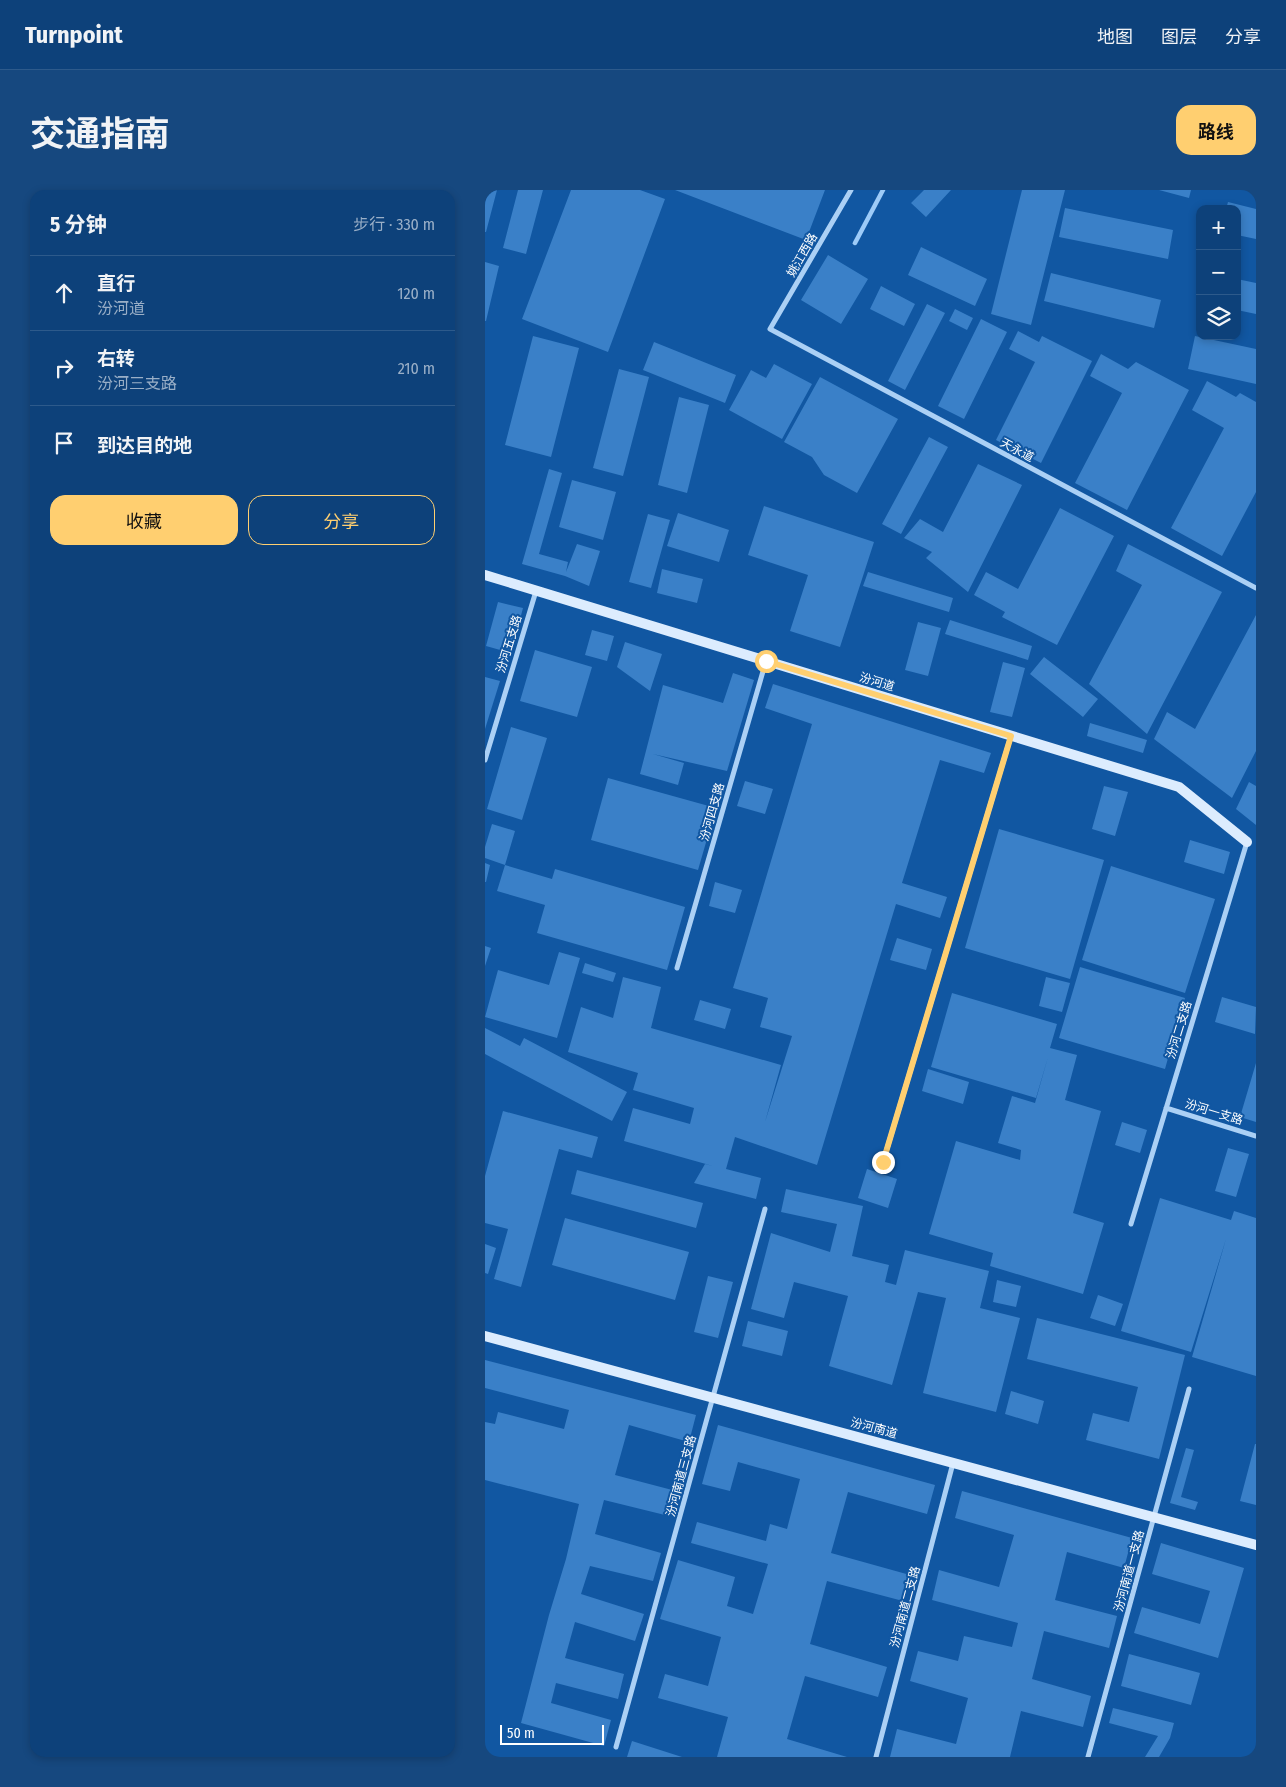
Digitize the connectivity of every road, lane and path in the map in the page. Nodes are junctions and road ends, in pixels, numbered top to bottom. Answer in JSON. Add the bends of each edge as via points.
{"nodes":[{"id":1,"x":851,"y":190,"type":"edge"},
{"id":2,"x":770,"y":330,"type":"joint"},
{"id":3,"x":485,"y":575,"type":"edge"},
{"id":4,"x":1256,"y":588,"type":"edge"},
{"id":5,"x":536,"y":591,"type":"junction"},
{"id":6,"x":766,"y":661,"type":"junction"},
{"id":7,"x":1011,"y":736,"type":"junction"},
{"id":8,"x":485,"y":760,"type":"edge"},
{"id":9,"x":1247,"y":842,"type":"joint"},
{"id":10,"x":677,"y":968,"type":"dead end"},
{"id":11,"x":1166,"y":1108,"type":"junction"},
{"id":12,"x":1256,"y":1136,"type":"edge"},
{"id":13,"x":883,"y":1162,"type":"dead end"},
{"id":14,"x":765,"y":1210,"type":"dead end"},
{"id":15,"x":1131,"y":1224,"type":"dead end"},
{"id":16,"x":485,"y":1336,"type":"edge"},
{"id":17,"x":1189,"y":1389,"type":"dead end"},
{"id":18,"x":713,"y":1398,"type":"junction"},
{"id":19,"x":953,"y":1462,"type":"junction"},
{"id":20,"x":1154,"y":1517,"type":"junction"},
{"id":21,"x":1256,"y":1545,"type":"edge"},
{"id":22,"x":616,"y":1747,"type":"dead end"},
{"id":23,"x":876,"y":1757,"type":"edge"},
{"id":24,"x":1088,"y":1757,"type":"edge"}],
"edges":[{"from":1,"to":2,"type":"street","name":"姚江西路"},
{"from":2,"to":4,"type":"street","name":"天永道"},
{"from":3,"to":5,"type":"street","name":"汾河道"},
{"from":5,"to":6,"type":"street","name":"汾河道"},
{"from":5,"to":8,"type":"street","name":"汾河五支路"},
{"from":6,"to":7,"type":"street","name":"汾河道"},
{"from":6,"to":10,"type":"street","name":"汾河四支路"},
{"from":7,"to":9,"type":"street","name":"汾河道","via":[[1179,787]]},
{"from":7,"to":13,"type":"street"},
{"from":9,"to":11,"type":"street","name":"汾河二支路"},
{"from":11,"to":12,"type":"street","name":"汾河一支路"},
{"from":11,"to":15,"type":"street","name":"汾河二支路"},
{"from":14,"to":18,"type":"street","name":"汾河南道三支路"},
{"from":16,"to":18,"type":"street","name":"汾河南道"},
{"from":17,"to":20,"type":"street","name":"汾河南道一支路"},
{"from":18,"to":19,"type":"street","name":"汾河南道"},
{"from":18,"to":22,"type":"street","name":"汾河南道三支路"},
{"from":19,"to":20,"type":"street","name":"汾河南道"},
{"from":19,"to":23,"type":"street","name":"汾河南道二支路"},
{"from":20,"to":21,"type":"street","name":"汾河南道"},
{"from":20,"to":24,"type":"street","name":"汾河南道一支路"}]}
